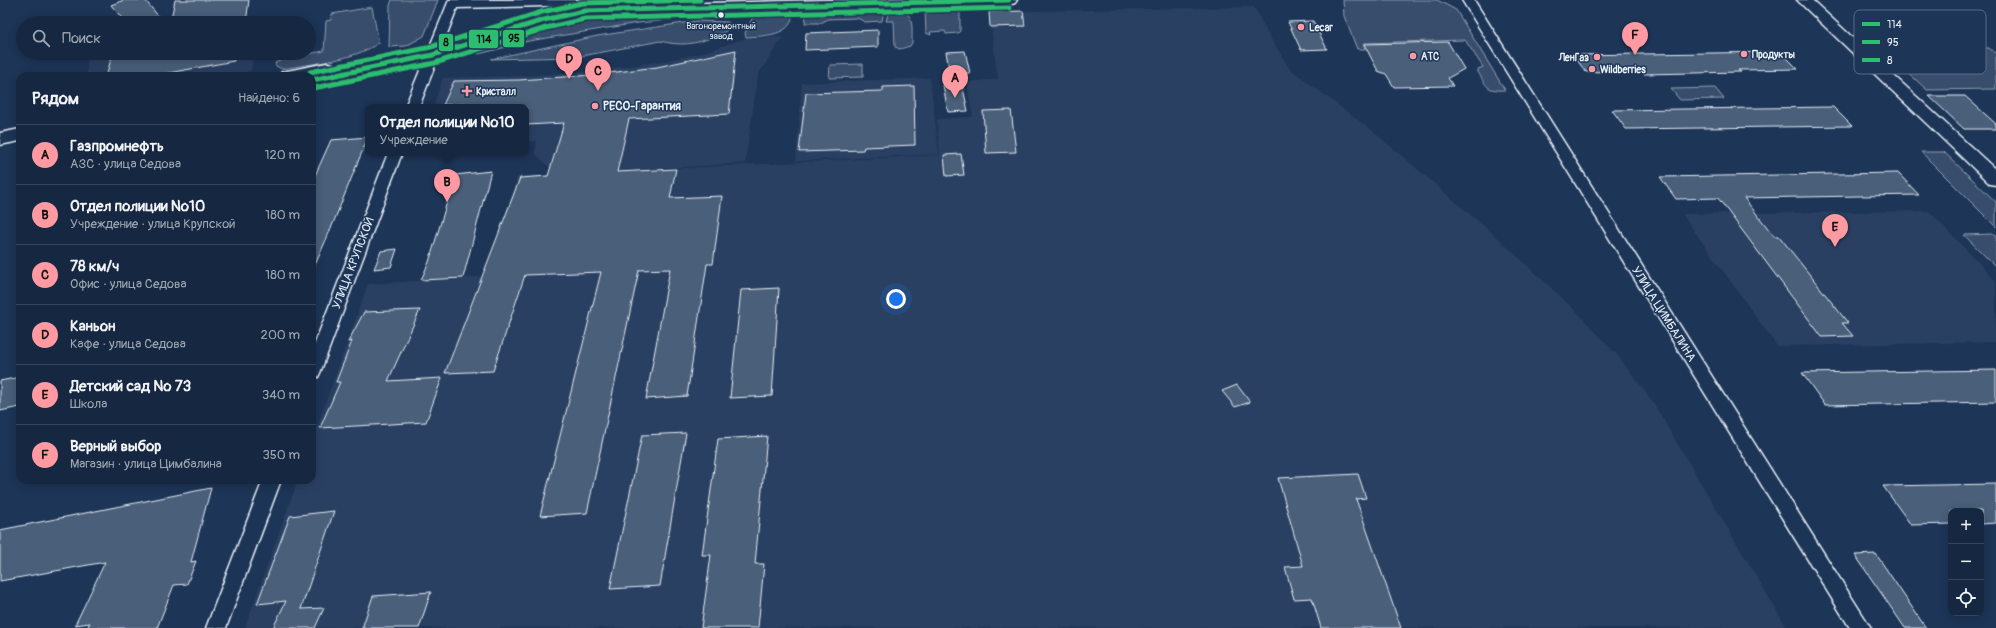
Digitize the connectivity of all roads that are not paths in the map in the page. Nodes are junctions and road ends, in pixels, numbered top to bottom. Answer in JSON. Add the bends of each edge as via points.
{"nodes":[{"id":1,"x":642,"y":0,"type":"edge"},
{"id":2,"x":1009,"y":0,"type":"edge"},
{"id":3,"x":1468,"y":0,"type":"edge"},
{"id":4,"x":1804,"y":0,"type":"edge"},
{"id":5,"x":454,"y":2,"type":"edge"},
{"id":6,"x":587,"y":2,"type":"junction"},
{"id":7,"x":1854,"y":47,"type":"edge"},
{"id":8,"x":436,"y":50,"type":"junction"},
{"id":9,"x":308,"y":72,"type":"edge"},
{"id":10,"x":1883,"y":74,"type":"edge"},
{"id":11,"x":316,"y":79,"type":"edge"},
{"id":12,"x":413,"y":104,"type":"edge"},
{"id":13,"x":16,"y":127,"type":"edge"},
{"id":14,"x":0,"y":130,"type":"edge"},
{"id":15,"x":16,"y":136,"type":"edge"},
{"id":16,"x":0,"y":139,"type":"edge"},
{"id":17,"x":394,"y":156,"type":"edge"},
{"id":18,"x":1996,"y":180,"type":"edge"},
{"id":19,"x":316,"y":362,"type":"edge"},
{"id":20,"x":270,"y":484,"type":"edge"},
{"id":21,"x":216,"y":628,"type":"edge"},
{"id":22,"x":1861,"y":628,"type":"edge"}],
"edges":[{"from":1,"to":6,"type":"main road"},
{"from":2,"to":8,"type":"main road","via":[[591,10],[544,20]]},
{"from":3,"to":22,"type":"street","name":"УЛИЦА ЦИМБАЛИНА"},
{"from":4,"to":7,"type":"street"},
{"from":5,"to":6,"type":"street"},
{"from":5,"to":8,"type":"street"},
{"from":6,"to":8,"type":"main road"},
{"from":8,"to":9,"type":"main road"},
{"from":8,"to":11,"type":"main road"},
{"from":8,"to":12,"type":"street"},
{"from":10,"to":18,"type":"street"},
{"from":13,"to":14,"type":"main road"},
{"from":15,"to":16,"type":"main road"},
{"from":17,"to":19,"type":"street","name":"УЛИЦА КРУПСКОЙ"},
{"from":20,"to":21,"type":"street"}]}
